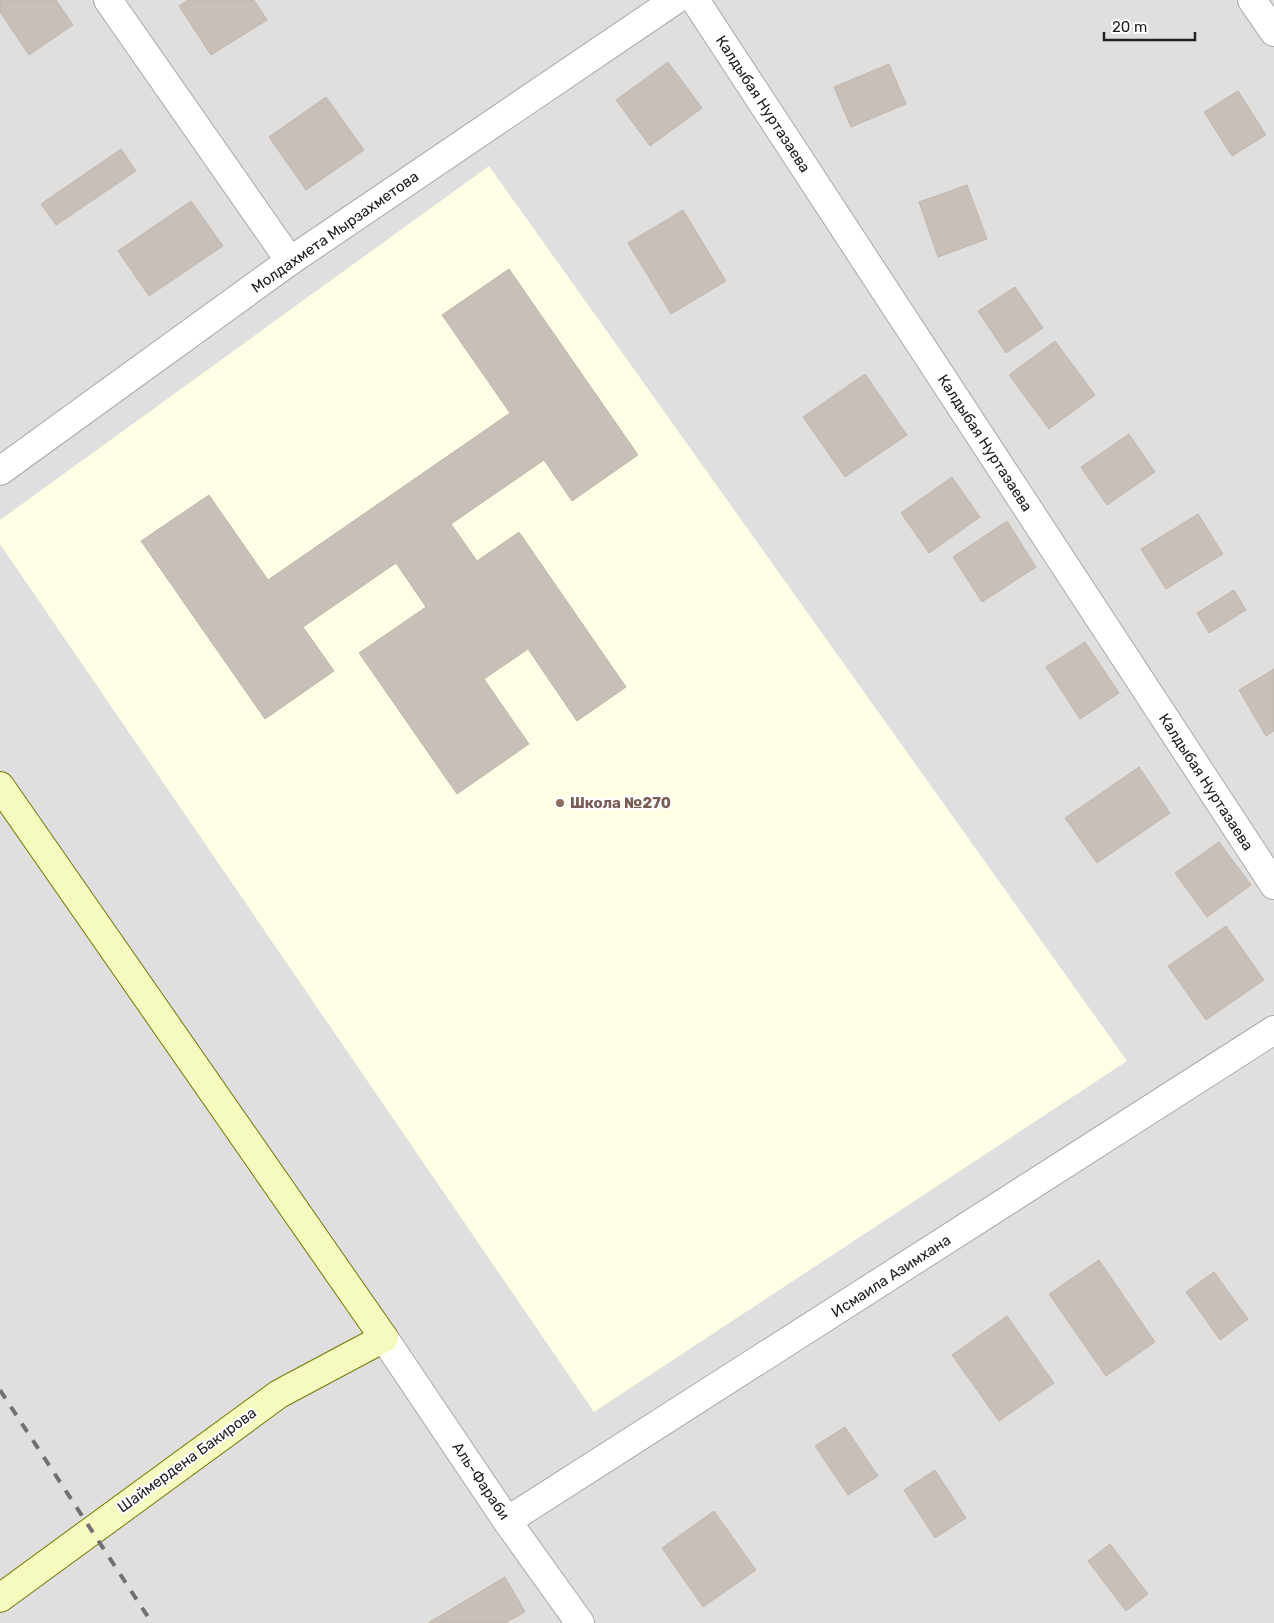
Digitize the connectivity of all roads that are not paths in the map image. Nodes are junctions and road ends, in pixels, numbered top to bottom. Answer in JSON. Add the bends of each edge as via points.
{"nodes":[{"id":1,"x":108,"y":0,"type":"edge"},
{"id":2,"x":675,"y":0,"type":"edge"},
{"id":3,"x":695,"y":0,"type":"edge"},
{"id":4,"x":1252,"y":0,"type":"edge"},
{"id":5,"x":1274,"y":32,"type":"edge"},
{"id":6,"x":290,"y":261,"type":"junction"},
{"id":7,"x":0,"y":471,"type":"edge"},
{"id":8,"x":0,"y":786,"type":"edge"},
{"id":9,"x":1274,"y":885,"type":"edge"},
{"id":10,"x":1274,"y":1030,"type":"edge"},
{"id":11,"x":384,"y":1338,"type":"junction"},
{"id":12,"x":507,"y":1521,"type":"junction"},
{"id":13,"x":0,"y":1598,"type":"edge"},
{"id":14,"x":580,"y":1623,"type":"edge"}],
"edges":[{"from":1,"to":6,"type":"street"},
{"from":2,"to":6,"type":"street","name":"Молдахмета Мырзахметова"},
{"from":3,"to":9,"type":"street","name":"Калдыбая Нуртазаева"},
{"from":4,"to":5,"type":"street"},
{"from":6,"to":7,"type":"street","name":"Молдахмета Мырзахметова"},
{"from":8,"to":11,"type":"street"},
{"from":10,"to":12,"type":"street","name":"Исмаила Азимхана"},
{"from":11,"to":12,"type":"street","name":"Аль-Фараби"},
{"from":11,"to":13,"type":"street","name":"Шаймердена Бакирова","via":[[279,1394]]},
{"from":12,"to":14,"type":"street","name":"Аль-Фараби"}]}
